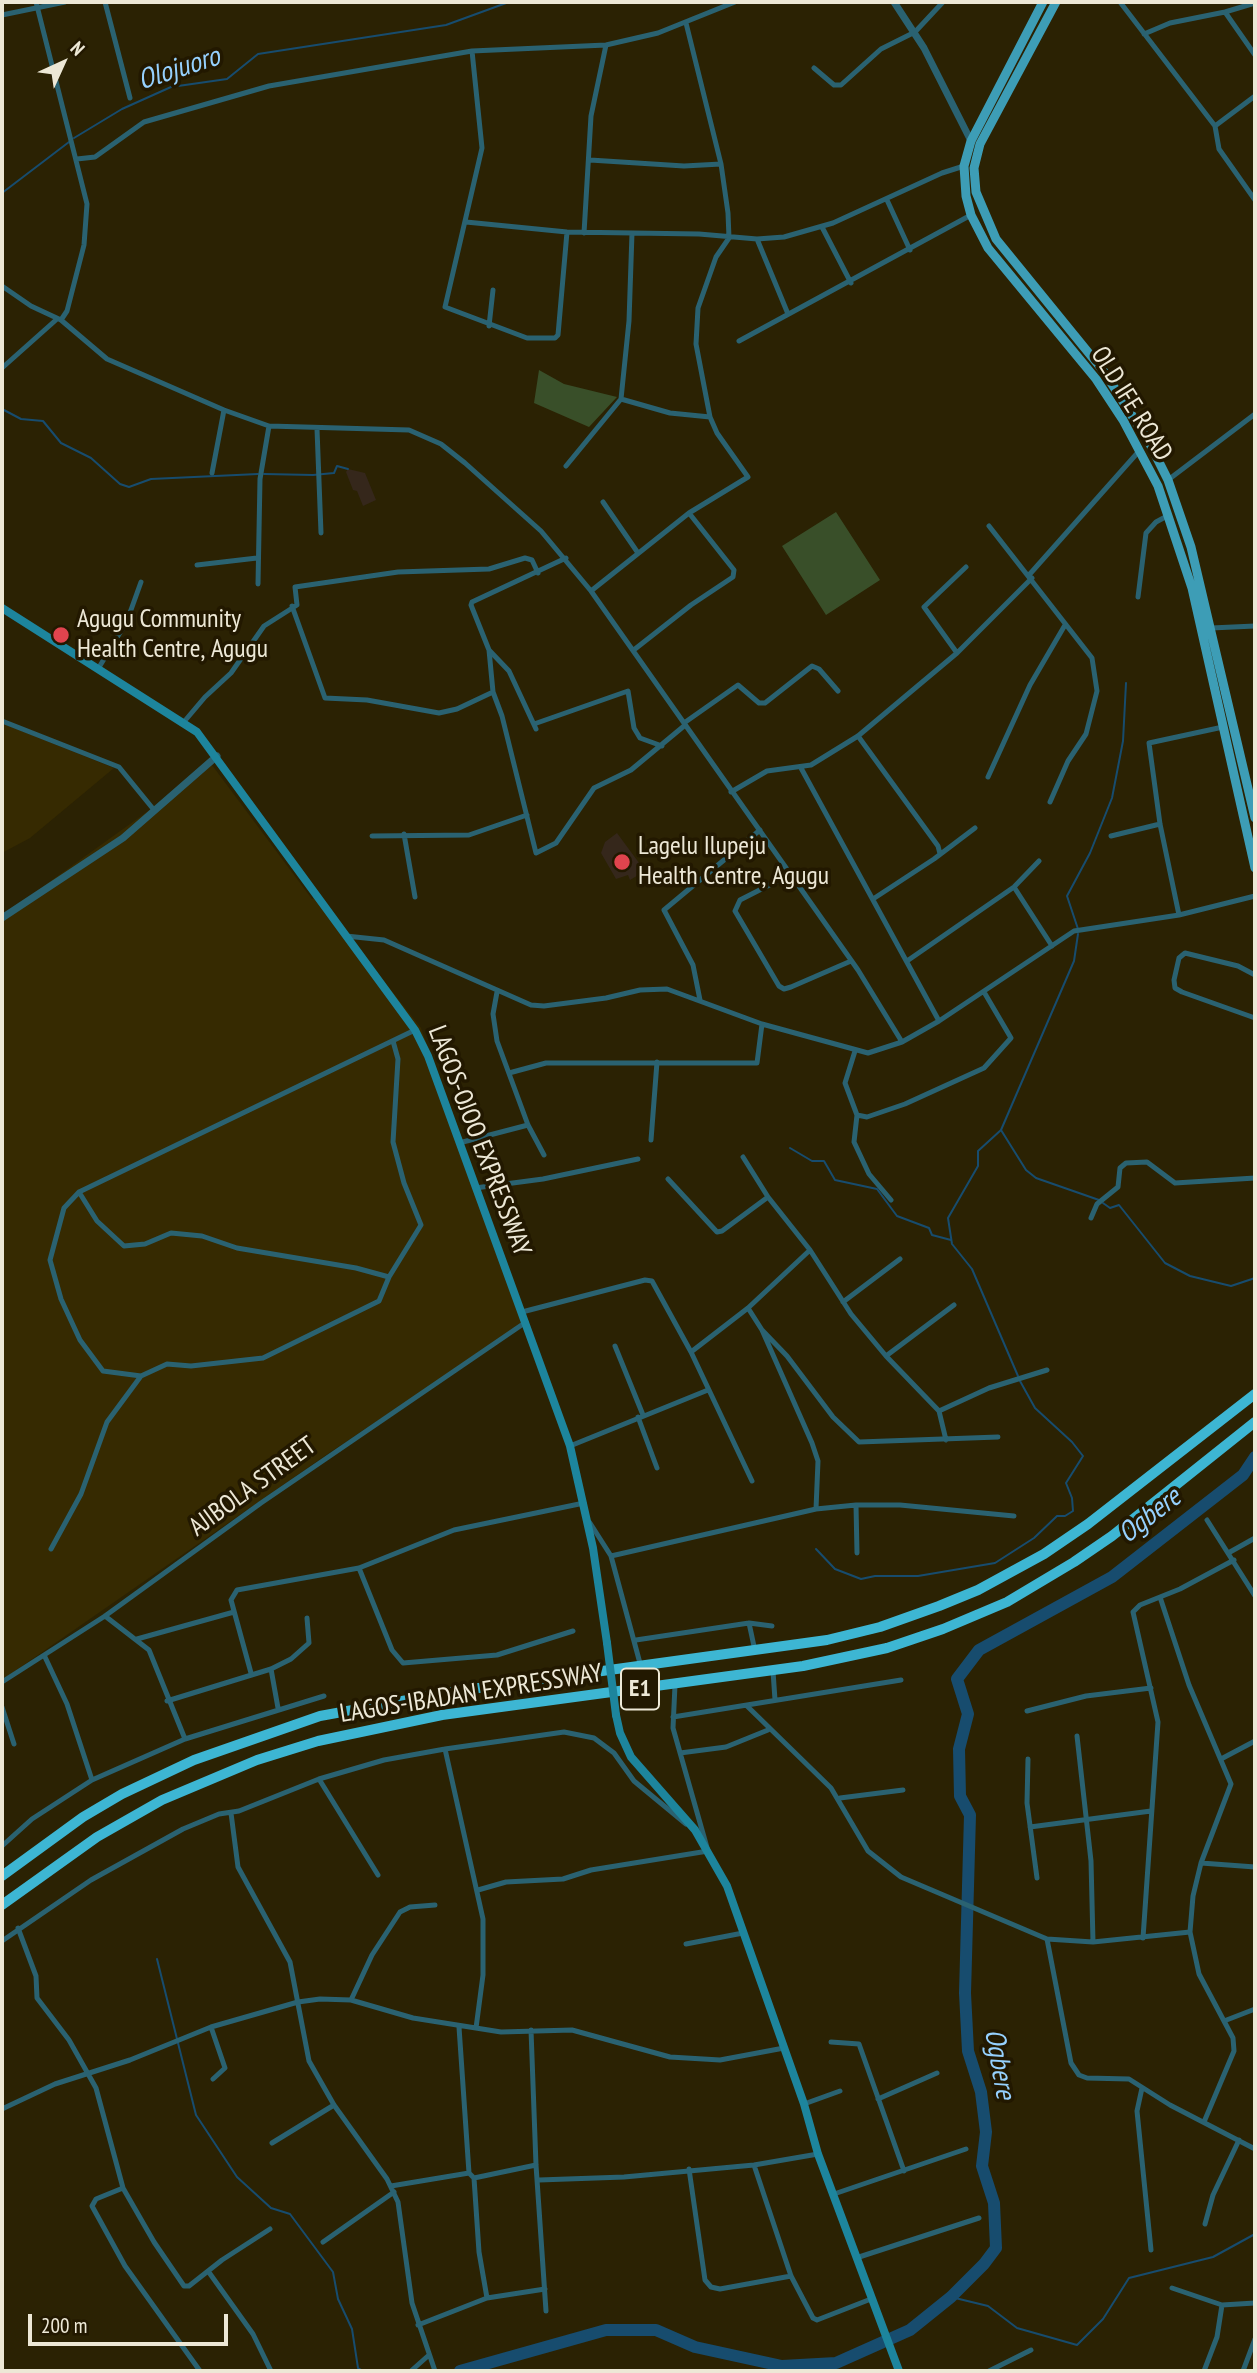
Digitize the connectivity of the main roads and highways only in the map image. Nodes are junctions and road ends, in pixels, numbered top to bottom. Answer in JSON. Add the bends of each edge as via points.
{"nodes":[{"id":1,"x":1043,"y":2,"type":"edge"},
{"id":2,"x":1056,"y":2,"type":"edge"},
{"id":3,"x":2,"y":608,"type":"edge"},
{"id":4,"x":1199,"y":627,"type":"junction"},
{"id":5,"x":1211,"y":627,"type":"junction"},
{"id":6,"x":1255,"y":818,"type":"edge"},
{"id":7,"x":1255,"y":868,"type":"edge"},
{"id":8,"x":1255,"y":1394,"type":"edge"},
{"id":9,"x":1255,"y":1422,"type":"edge"},
{"id":10,"x":2,"y":1876,"type":"edge"},
{"id":11,"x":2,"y":1905,"type":"edge"},
{"id":12,"x":900,"y":2371,"type":"edge"}],
"edges":[{"from":1,"to":4,"type":"main road","name":"OLD IFE ROAD","via":[[971,141],[964,166],[971,215],[988,247],[1096,379],[1140,450],[1169,515]]},
{"from":2,"to":5,"type":"main road","name":"OLD IFE ROAD","via":[[980,144],[974,168],[976,192],[996,239],[1105,373],[1150,444],[1191,547]]},
{"from":3,"to":12,"type":"main road","name":"LAGOS-OJOO EXPRESSWAY","bridge":true,"via":[[198,732],[415,1030],[570,1446],[587,1520],[620,1733],[631,1756],[695,1829],[730,1893],[818,2154]]},
{"from":4,"to":5,"type":"main road"},
{"from":4,"to":7,"type":"main road","name":"OLD IFE ROAD"},
{"from":5,"to":6,"type":"main road","name":"OLD IFE ROAD"},
{"from":8,"to":10,"type":"highway","name":"LAGOS-IBADAN EXPRESSWAY","number":"E1","via":[[1088,1524],[1020,1568],[939,1606],[880,1627],[755,1652],[365,1705],[276,1729],[122,1794]]},
{"from":9,"to":11,"type":"highway","name":"LAGOS-IBADAN EXPRESSWAY","number":"E1","via":[[1112,1535],[1007,1602],[896,1646],[773,1671],[429,1717],[289,1749],[202,1782],[131,1817]]}]}
